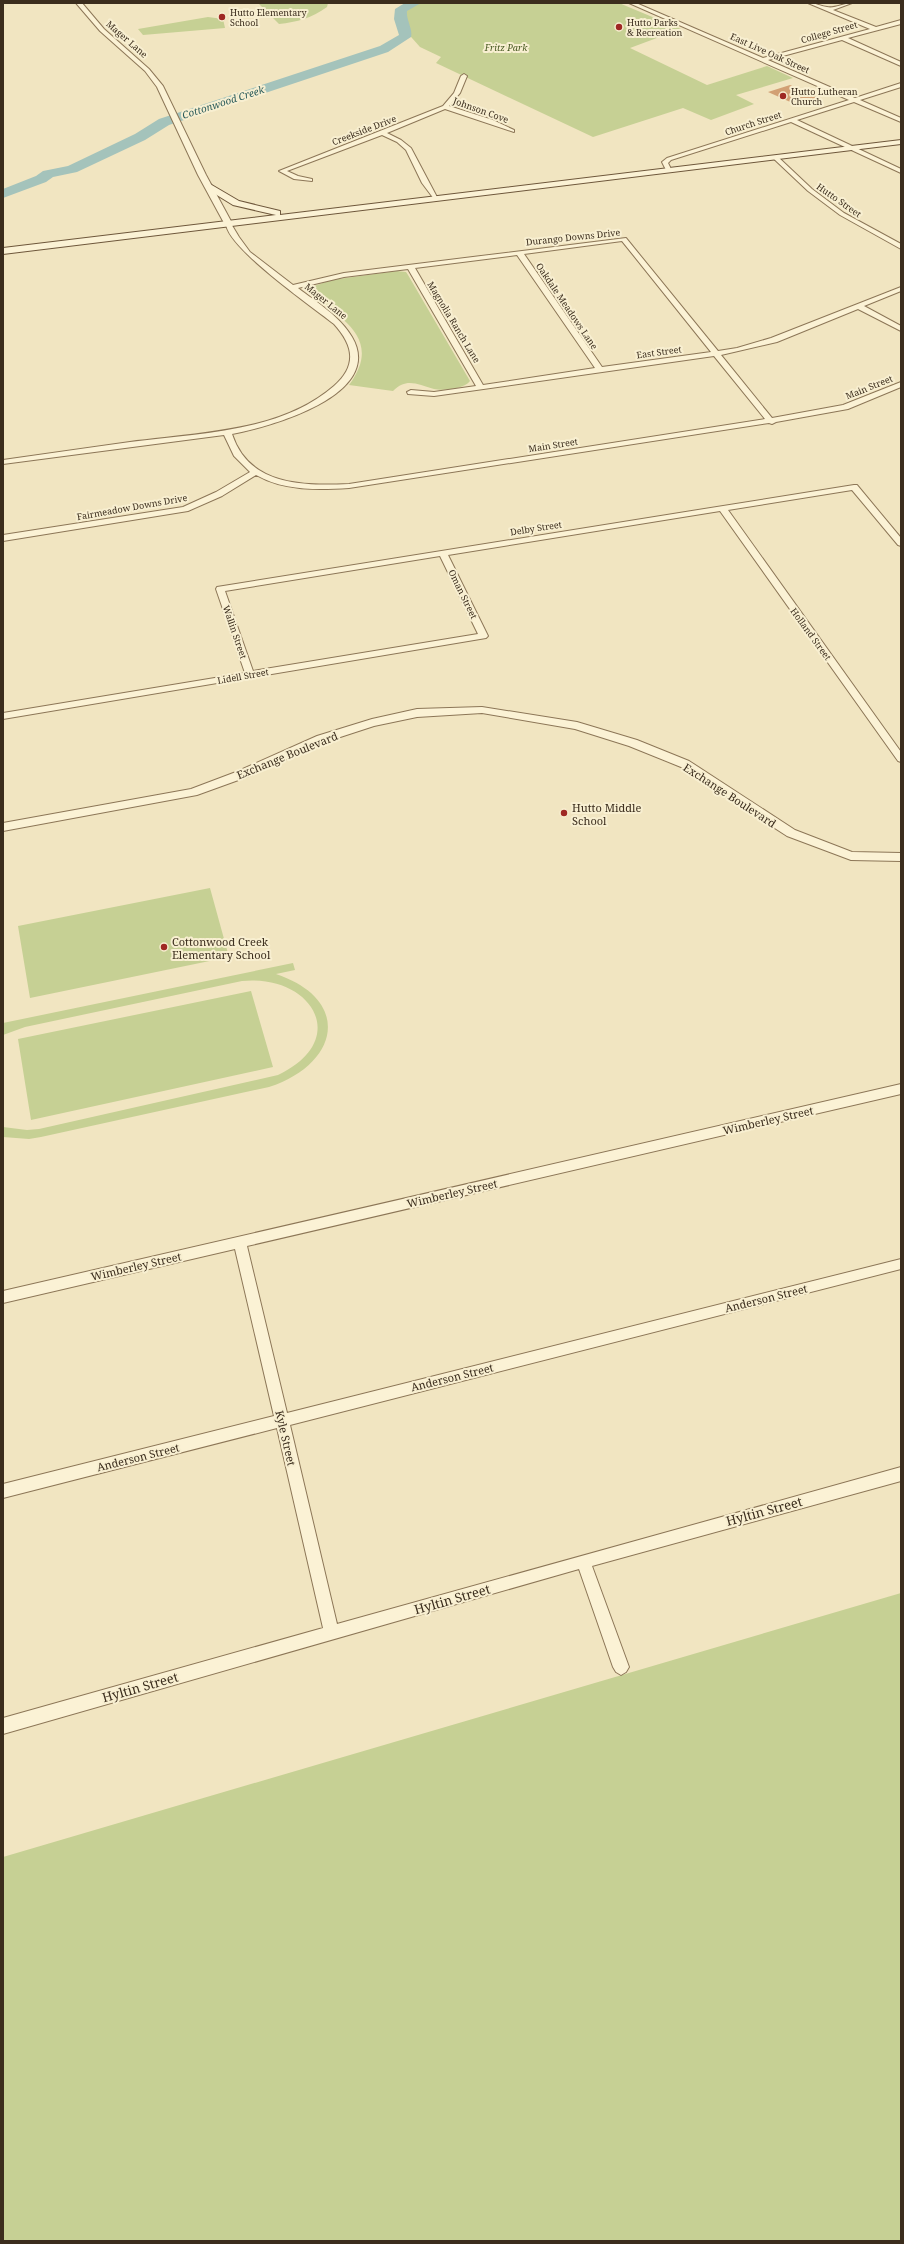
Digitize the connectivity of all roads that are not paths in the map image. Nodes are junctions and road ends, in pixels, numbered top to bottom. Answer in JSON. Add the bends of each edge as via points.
{"nodes":[{"id":1,"x":79,"y":3,"type":"edge"},
{"id":2,"x":632,"y":3,"type":"edge"},
{"id":3,"x":811,"y":3,"type":"edge"},
{"id":4,"x":849,"y":3,"type":"edge"},
{"id":5,"x":827,"y":10,"type":"junction"},
{"id":6,"x":901,"y":22,"type":"edge"},
{"id":7,"x":875,"y":29,"type":"junction"},
{"id":8,"x":842,"y":38,"type":"junction"},
{"id":9,"x":763,"y":60,"type":"junction"},
{"id":10,"x":901,"y":64,"type":"edge"},
{"id":11,"x":464,"y":76,"type":"dead end"},
{"id":12,"x":901,"y":85,"type":"edge"},
{"id":13,"x":853,"y":100,"type":"junction"},
{"id":14,"x":445,"y":106,"type":"junction"},
{"id":15,"x":792,"y":120,"type":"junction"},
{"id":16,"x":901,"y":120,"type":"edge"},
{"id":17,"x":512,"y":131,"type":"dead end"},
{"id":18,"x":382,"y":133,"type":"junction"},
{"id":19,"x":901,"y":142,"type":"edge"},
{"id":20,"x":852,"y":148,"type":"junction"},
{"id":21,"x":775,"y":157,"type":"junction"},
{"id":22,"x":668,"y":169,"type":"junction"},
{"id":23,"x":901,"y":171,"type":"edge"},
{"id":24,"x":310,"y":180,"type":"dead end"},
{"id":25,"x":210,"y":187,"type":"junction"},
{"id":26,"x":436,"y":198,"type":"junction"},
{"id":27,"x":290,"y":215,"type":"junction"},
{"id":28,"x":228,"y":223,"type":"junction"},
{"id":29,"x":901,"y":247,"type":"edge"},
{"id":30,"x":3,"y":251,"type":"edge"},
{"id":31,"x":520,"y":252,"type":"junction"},
{"id":32,"x":410,"y":266,"type":"junction"},
{"id":33,"x":293,"y":287,"type":"junction"},
{"id":34,"x":901,"y":289,"type":"edge"},
{"id":35,"x":858,"y":306,"type":"junction"},
{"id":36,"x":901,"y":329,"type":"edge"},
{"id":37,"x":718,"y":354,"type":"junction"},
{"id":38,"x":600,"y":370,"type":"junction"},
{"id":39,"x":901,"y":384,"type":"edge"},
{"id":40,"x":482,"y":387,"type":"junction"},
{"id":41,"x":411,"y":392,"type":"dead end"},
{"id":42,"x":772,"y":422,"type":"junction"},
{"id":43,"x":227,"y":431,"type":"junction"},
{"id":44,"x":3,"y":462,"type":"edge"},
{"id":45,"x":256,"y":472,"type":"junction"},
{"id":46,"x":722,"y":508,"type":"junction"},
{"id":47,"x":3,"y":538,"type":"edge"},
{"id":48,"x":901,"y":543,"type":"edge"},
{"id":49,"x":443,"y":553,"type":"junction"},
{"id":50,"x":220,"y":589,"type":"joint"},
{"id":51,"x":482,"y":636,"type":"joint"},
{"id":52,"x":250,"y":675,"type":"junction"},
{"id":53,"x":3,"y":716,"type":"edge"},
{"id":54,"x":901,"y":759,"type":"edge"},
{"id":55,"x":3,"y":827,"type":"edge"},
{"id":56,"x":901,"y":857,"type":"edge"},
{"id":57,"x":901,"y":1089,"type":"edge"},
{"id":58,"x":240,"y":1242,"type":"junction"},
{"id":59,"x":901,"y":1264,"type":"edge"},
{"id":60,"x":3,"y":1297,"type":"edge"},
{"id":61,"x":282,"y":1420,"type":"junction"},
{"id":62,"x":901,"y":1474,"type":"edge"},
{"id":63,"x":3,"y":1491,"type":"edge"},
{"id":64,"x":583,"y":1561,"type":"junction"},
{"id":65,"x":332,"y":1633,"type":"junction"},
{"id":66,"x":621,"y":1667,"type":"dead end"},
{"id":67,"x":3,"y":1726,"type":"edge"}],
"edges":[{"from":1,"to":25,"type":"street","name":"Mager Lane","via":[[110,39],[147,70],[160,86]]},
{"from":2,"to":9,"type":"street","name":"East Live Oak Street"},
{"from":3,"to":5,"type":"street"},
{"from":4,"to":5,"type":"street"},
{"from":5,"to":7,"type":"street"},
{"from":6,"to":7,"type":"street","name":"College Street"},
{"from":7,"to":8,"type":"street","name":"College Street"},
{"from":8,"to":9,"type":"street","name":"College Street"},
{"from":8,"to":10,"type":"street"},
{"from":9,"to":13,"type":"street","name":"East Live Oak Street"},
{"from":11,"to":14,"type":"street","name":"Creekside Drive","via":[[457,93]]},
{"from":12,"to":13,"type":"street","name":"Church Street"},
{"from":13,"to":15,"type":"street","name":"Church Street"},
{"from":13,"to":16,"type":"street","name":"East Live Oak Street"},
{"from":14,"to":17,"type":"street","name":"Johnson Cove","via":[[491,121]]},
{"from":14,"to":18,"type":"street","name":"Creekside Drive"},
{"from":15,"to":20,"type":"street"},
{"from":15,"to":22,"type":"street","name":"Church Street","via":[[669,160],[665,162]]},
{"from":18,"to":24,"type":"street","name":"Creekside Drive","via":[[282,171],[296,178]]},
{"from":18,"to":26,"type":"street","via":[[409,149],[425,183]]},
{"from":19,"to":20,"type":"main road"},
{"from":20,"to":21,"type":"main road"},
{"from":20,"to":23,"type":"street"},
{"from":21,"to":22,"type":"main road"},
{"from":21,"to":29,"type":"street","name":"Hutto Street","via":[[810,190],[842,214]]},
{"from":22,"to":26,"type":"main road"},
{"from":25,"to":27,"type":"main road","via":[[236,202]]},
{"from":25,"to":28,"type":"street","name":"Mager Lane"},
{"from":26,"to":27,"type":"main road"},
{"from":27,"to":28,"type":"main road"},
{"from":28,"to":30,"type":"main road"},
{"from":28,"to":33,"type":"street","name":"Mager Lane","via":[[241,246]]},
{"from":31,"to":32,"type":"street","name":"Durango Downs Drive"},
{"from":31,"to":37,"type":"street","name":"Durango Downs Drive","via":[[624,239]]},
{"from":31,"to":38,"type":"street","name":"Oakdale Meadows Lane"},
{"from":32,"to":33,"type":"street","name":"Durango Downs Drive","via":[[335,276]]},
{"from":32,"to":40,"type":"street","name":"Magnolia Ranch Lane"},
{"from":33,"to":43,"type":"street","name":"Mager Lane","via":[[348,333],[353,345],[354,360],[351,373],[320,402],[300,412],[255,427]]},
{"from":34,"to":35,"type":"street","name":"East Street"},
{"from":35,"to":36,"type":"street"},
{"from":35,"to":37,"type":"street","name":"East Street","via":[[752,347]]},
{"from":37,"to":38,"type":"street","name":"East Street"},
{"from":37,"to":42,"type":"street","name":"Durango Downs Drive"},
{"from":38,"to":40,"type":"street","name":"East Street"},
{"from":39,"to":42,"type":"street","name":"Main Street","via":[[845,407]]},
{"from":40,"to":41,"type":"street","name":"East Street","via":[[434,394]]},
{"from":42,"to":45,"type":"street","name":"Main Street","via":[[349,486],[309,487],[278,481]]},
{"from":43,"to":44,"type":"street","name":"Mager Lane"},
{"from":43,"to":45,"type":"street","name":"Main Street","via":[[241,460]]},
{"from":45,"to":47,"type":"street","name":"Fairmeadow Downs Drive","via":[[213,497],[185,509]]},
{"from":46,"to":48,"type":"street","name":"Delby Street","via":[[854,487]]},
{"from":46,"to":49,"type":"street","name":"Delby Street"},
{"from":46,"to":54,"type":"street","name":"Holland Street"},
{"from":49,"to":50,"type":"street","name":"Delby Street"},
{"from":49,"to":51,"type":"street","name":"Oman Street"},
{"from":50,"to":52,"type":"street","name":"Wallin Street"},
{"from":51,"to":52,"type":"street","name":"Lidell Street"},
{"from":52,"to":53,"type":"street","name":"Lidell Street"},
{"from":55,"to":56,"type":"street","name":"Exchange Boulevard","via":[[193,792],[240,775],[321,739],[372,723],[417,713],[482,710],[577,726],[633,743],[685,764],[791,834],[851,856]]},
{"from":57,"to":58,"type":"street","name":"Wimberley Street"},
{"from":58,"to":60,"type":"street","name":"Wimberley Street"},
{"from":58,"to":61,"type":"street","name":"Kyle Street"},
{"from":59,"to":61,"type":"street","name":"Anderson Street"},
{"from":61,"to":63,"type":"street","name":"Anderson Street"},
{"from":61,"to":65,"type":"street","name":"Kyle Street"},
{"from":62,"to":64,"type":"street","name":"Hyltin Street"},
{"from":64,"to":65,"type":"street","name":"Hyltin Street"},
{"from":64,"to":66,"type":"street"},
{"from":65,"to":67,"type":"street","name":"Hyltin Street"}]}
